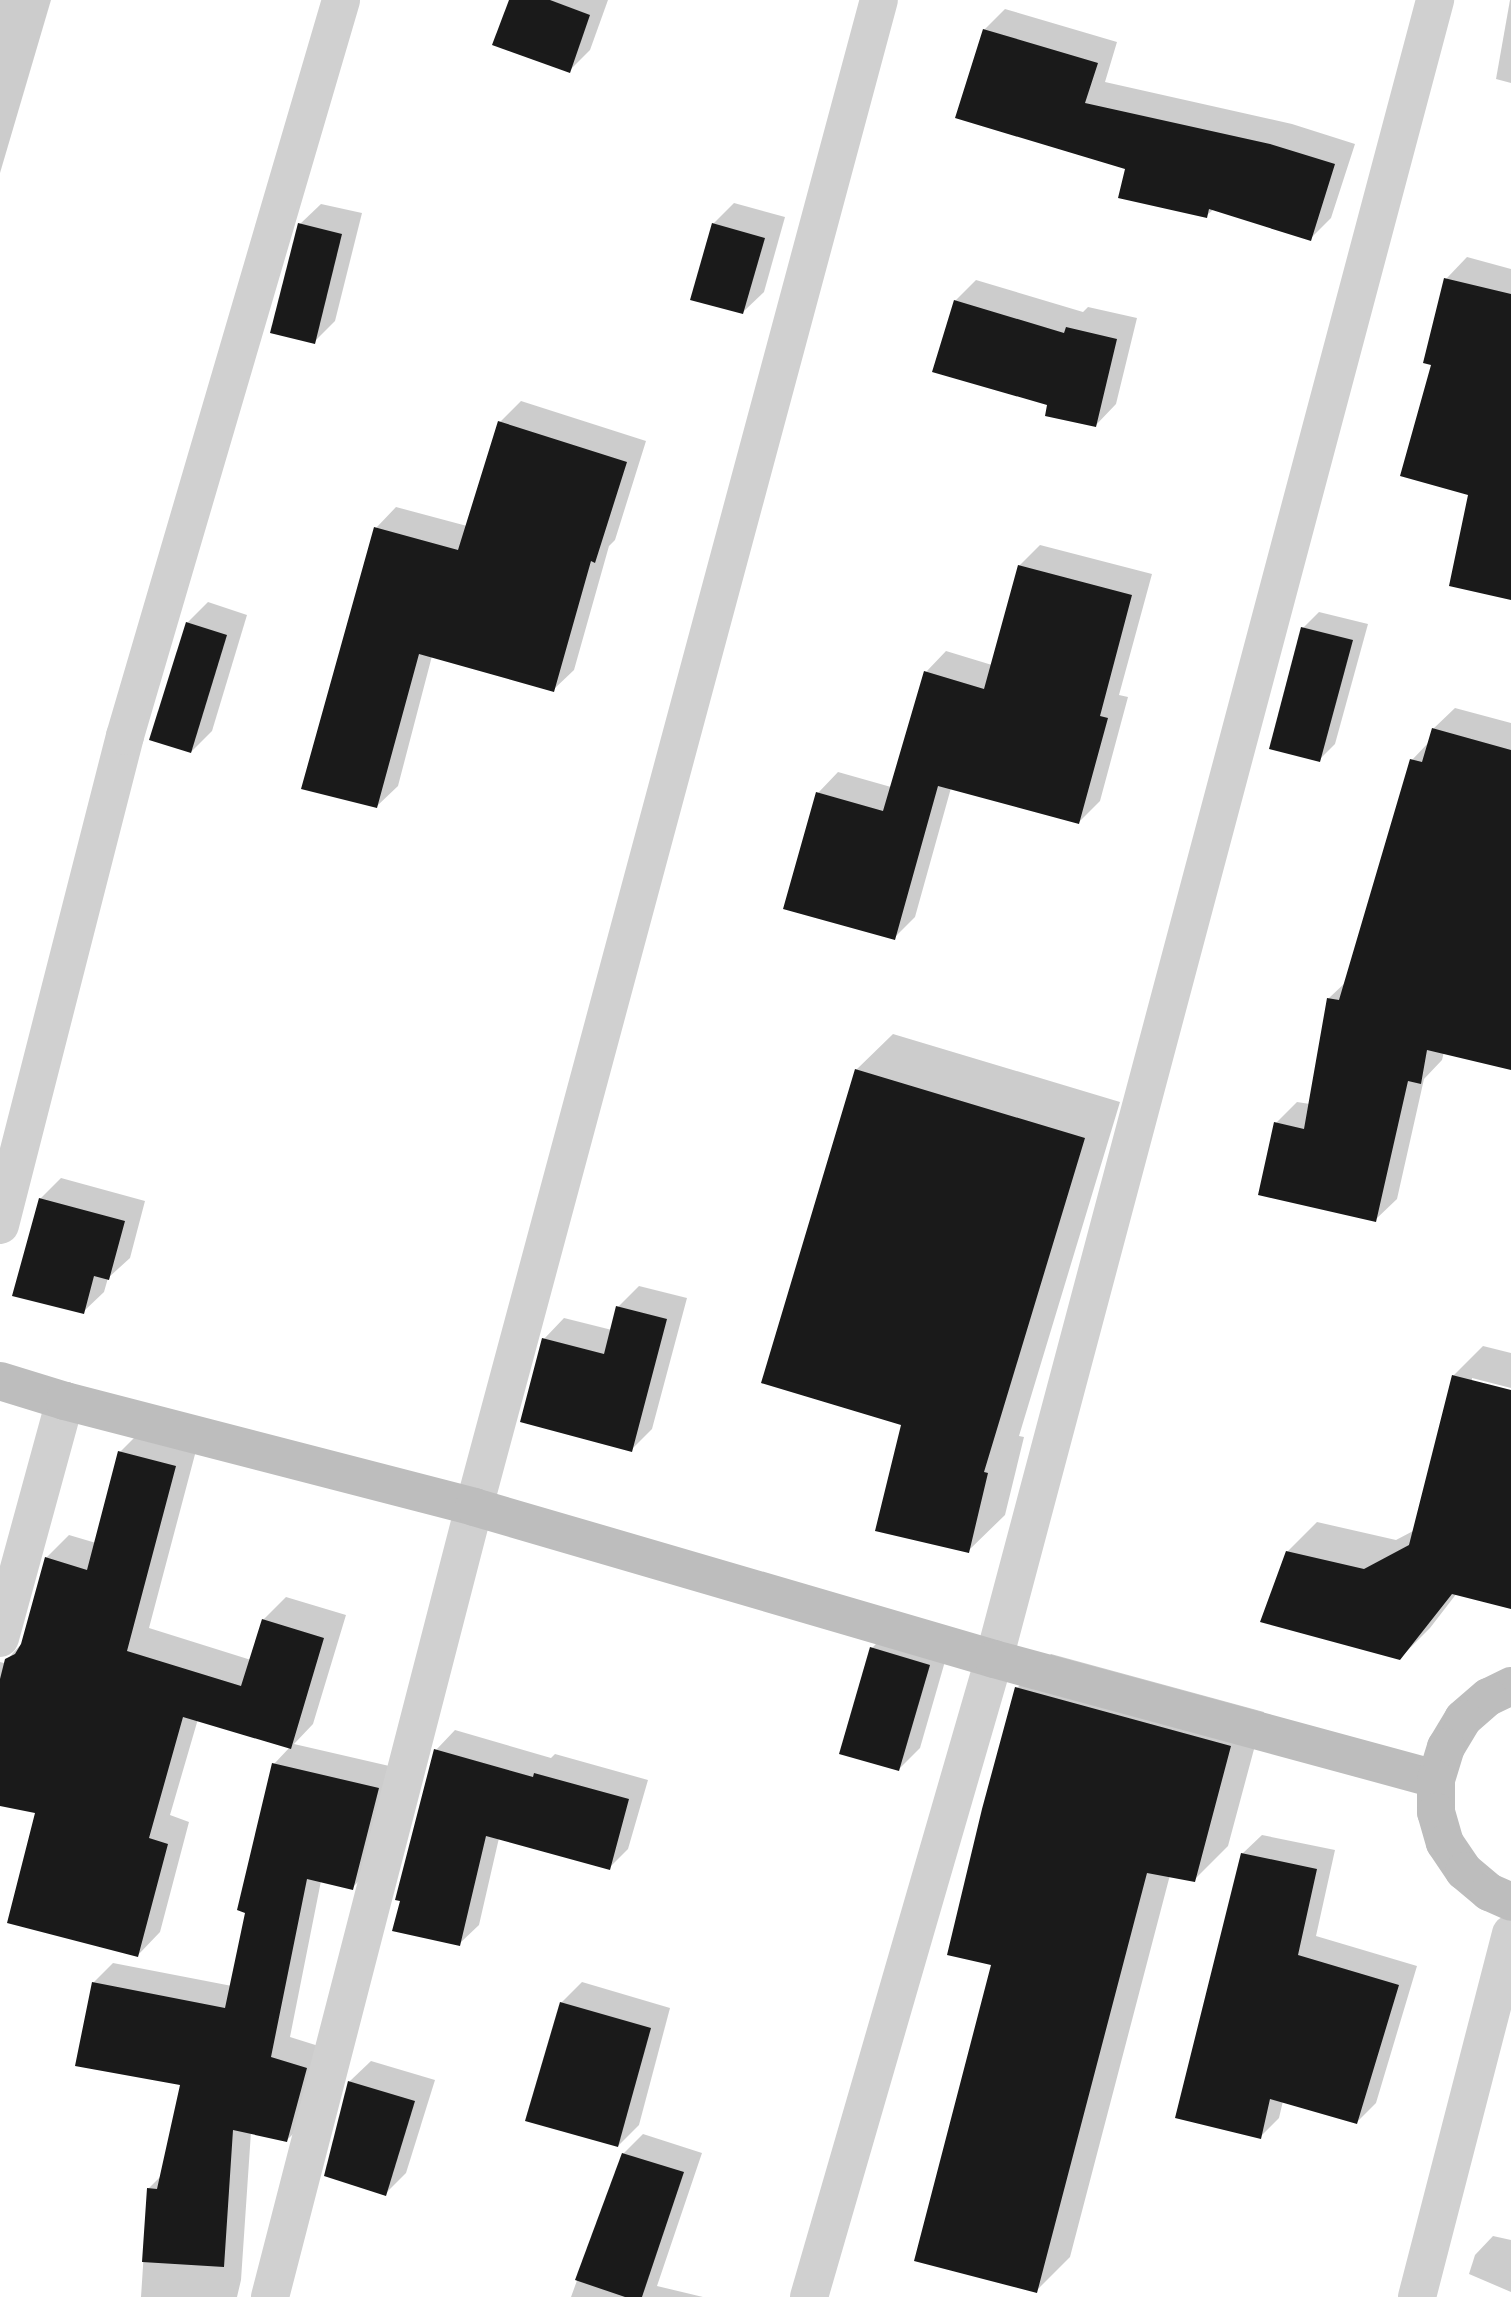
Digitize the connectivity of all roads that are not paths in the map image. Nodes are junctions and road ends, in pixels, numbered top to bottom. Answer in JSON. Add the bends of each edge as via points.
{"nodes":[{"id":1,"x":341,"y":0,"type":"edge"},
{"id":2,"x":879,"y":0,"type":"edge"},
{"id":3,"x":1435,"y":0,"type":"edge"},
{"id":4,"x":0,"y":1224,"type":"edge"},
{"id":5,"x":0,"y":1381,"type":"edge"},
{"id":6,"x":65,"y":1401,"type":"junction"},
{"id":7,"x":474,"y":1507,"type":"junction"},
{"id":8,"x":0,"y":1638,"type":"edge"},
{"id":9,"x":994,"y":1658,"type":"junction"},
{"id":10,"x":1511,"y":1686,"type":"edge"},
{"id":11,"x":1436,"y":1779,"type":"junction"},
{"id":12,"x":1511,"y":1902,"type":"edge"},
{"id":13,"x":1511,"y":1934,"type":"edge"},
{"id":14,"x":270,"y":2297,"type":"edge"},
{"id":15,"x":809,"y":2297,"type":"edge"},
{"id":16,"x":1417,"y":2297,"type":"edge"}],
"edges":[{"from":1,"to":4,"type":"street","via":[[125,736]]},
{"from":2,"to":7,"type":"street"},
{"from":3,"to":9,"type":"street"},
{"from":5,"to":6,"type":"main road"},
{"from":6,"to":7,"type":"main road"},
{"from":6,"to":8,"type":"street"},
{"from":7,"to":9,"type":"main road"},
{"from":7,"to":14,"type":"street"},
{"from":9,"to":11,"type":"main road"},
{"from":9,"to":15,"type":"street"},
{"from":10,"to":11,"type":"main road","via":[[1488,1697],[1463,1719],[1446,1747]]},
{"from":11,"to":12,"type":"main road","via":[[1436,1812],[1446,1843],[1464,1871],[1489,1892]]},
{"from":13,"to":16,"type":"street"}]}
